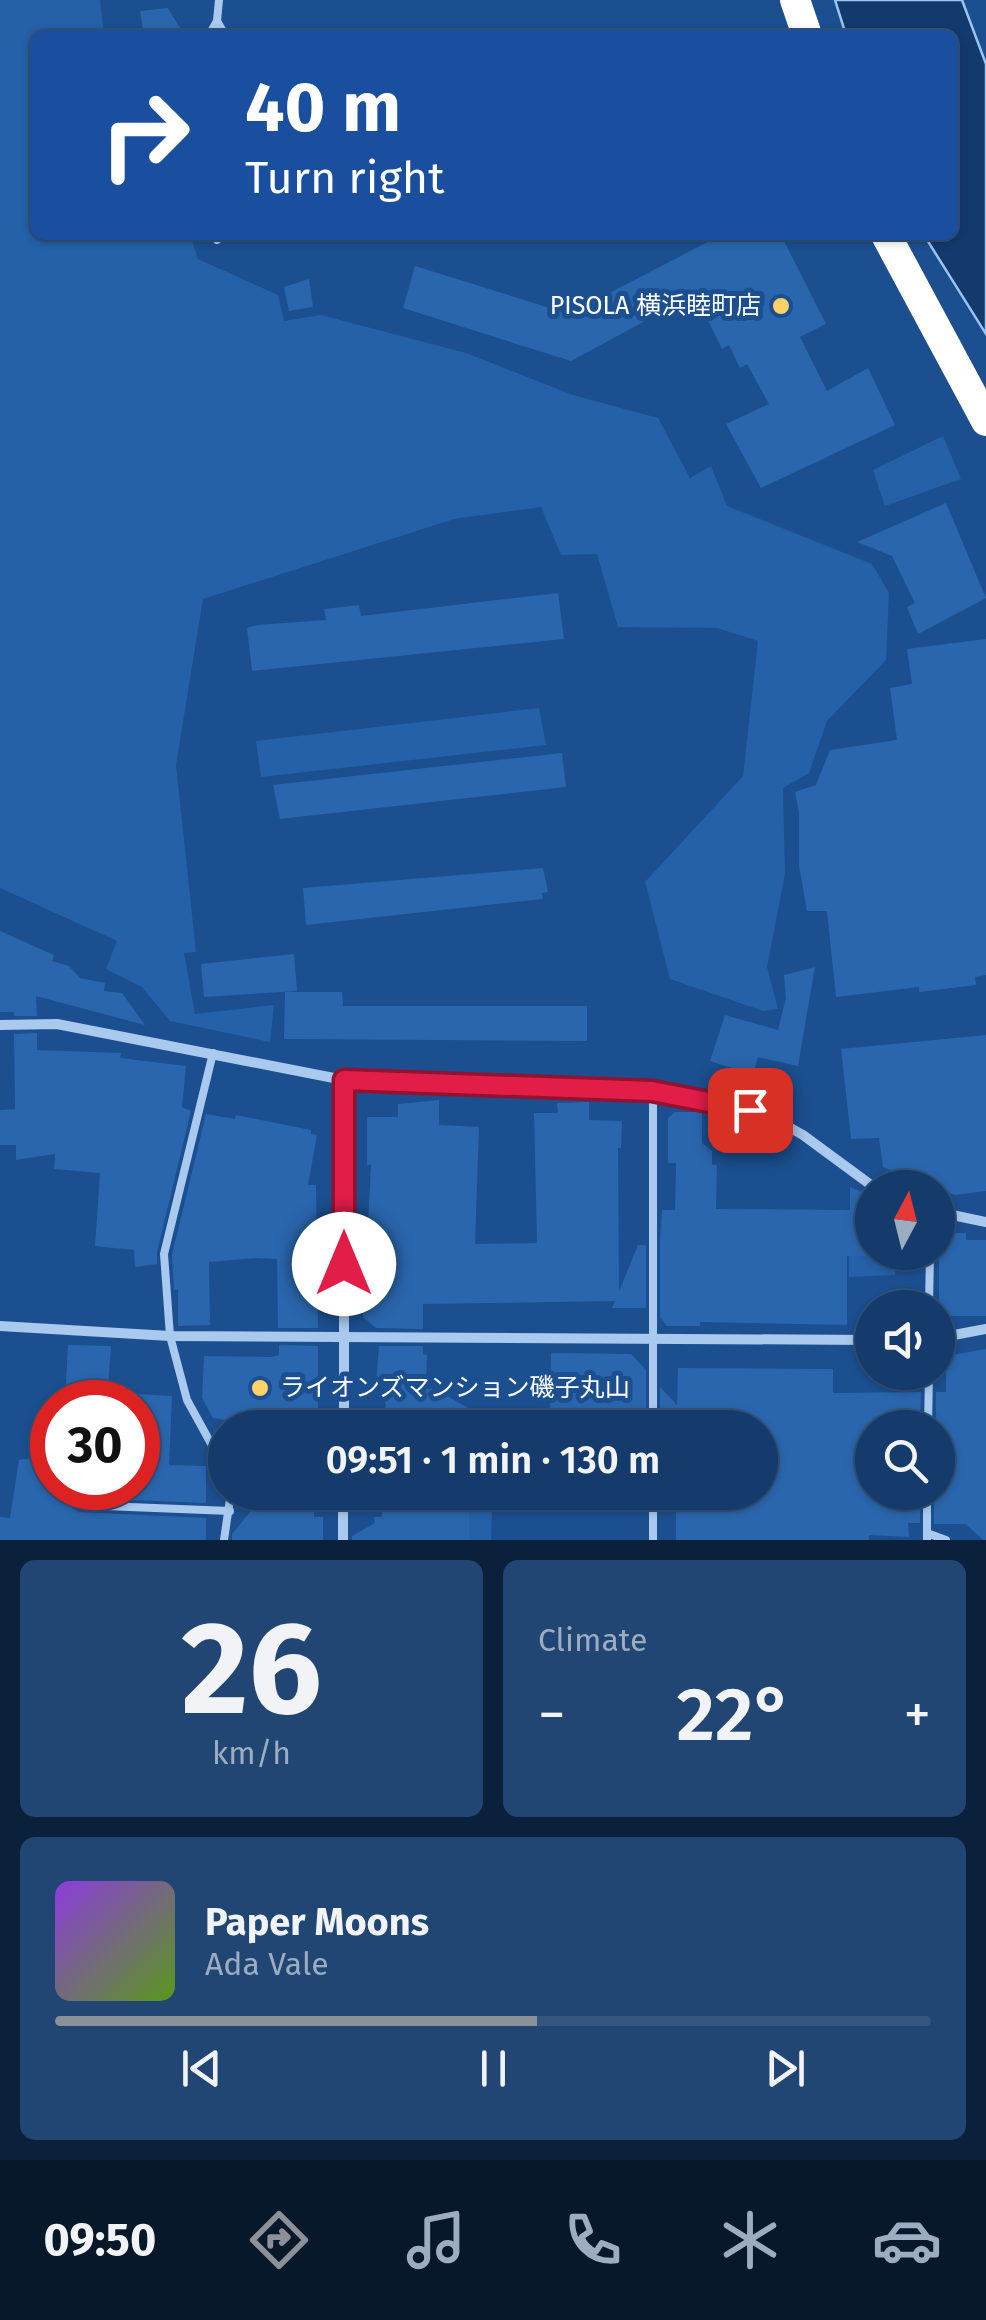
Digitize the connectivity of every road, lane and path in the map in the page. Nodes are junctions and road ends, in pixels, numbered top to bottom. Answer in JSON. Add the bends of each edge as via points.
{"nodes":[{"id":1,"x":219,"y":0,"type":"edge"},
{"id":2,"x":795,"y":0,"type":"edge"},
{"id":3,"x":217,"y":21,"type":"junction"},
{"id":4,"x":212,"y":30,"type":"edge"},
{"id":5,"x":222,"y":30,"type":"edge"},
{"id":6,"x":805,"y":30,"type":"edge"},
{"id":7,"x":889,"y":240,"type":"edge"},
{"id":8,"x":986,"y":421,"type":"edge"},
{"id":9,"x":0,"y":1025,"type":"edge"},
{"id":10,"x":212,"y":1053,"type":"junction"},
{"id":11,"x":344,"y":1080,"type":"junction"},
{"id":12,"x":652,"y":1091,"type":"junction"},
{"id":13,"x":855,"y":1176,"type":"edge"},
{"id":14,"x":955,"y":1216,"type":"edge"},
{"id":15,"x":986,"y":1222,"type":"edge"},
{"id":16,"x":0,"y":1326,"type":"edge"},
{"id":17,"x":986,"y":1329,"type":"edge"},
{"id":18,"x":955,"y":1335,"type":"edge"},
{"id":19,"x":170,"y":1336,"type":"junction"},
{"id":20,"x":344,"y":1338,"type":"junction"},
{"id":21,"x":653,"y":1339,"type":"junction"},
{"id":22,"x":855,"y":1340,"type":"edge"},
{"id":23,"x":344,"y":1410,"type":"edge"},
{"id":24,"x":653,"y":1410,"type":"edge"},
{"id":25,"x":208,"y":1438,"type":"edge"},
{"id":26,"x":160,"y":1508,"type":"edge"},
{"id":27,"x":344,"y":1510,"type":"edge"},
{"id":28,"x":653,"y":1510,"type":"edge"},
{"id":29,"x":927,"y":1510,"type":"edge"},
{"id":30,"x":230,"y":1511,"type":"joint"},
{"id":31,"x":927,"y":1536,"type":"edge"},
{"id":32,"x":224,"y":1540,"type":"edge"},
{"id":33,"x":343,"y":1540,"type":"edge"},
{"id":34,"x":652,"y":1540,"type":"edge"},
{"id":35,"x":946,"y":1540,"type":"edge"}],
"edges":[{"from":1,"to":3,"type":"lane"},
{"from":2,"to":6,"type":"highway"},
{"from":3,"to":4,"type":"lane"},
{"from":3,"to":5,"type":"lane"},
{"from":7,"to":8,"type":"highway"},
{"from":9,"to":10,"type":"street","via":[[57,1024]]},
{"from":10,"to":11,"type":"street"},
{"from":10,"to":19,"type":"lane","via":[[164,1254]]},
{"from":11,"to":12,"type":"street"},
{"from":11,"to":20,"type":"street"},
{"from":12,"to":13,"type":"street","via":[[770,1116]]},
{"from":12,"to":21,"type":"lane"},
{"from":14,"to":15,"type":"street"},
{"from":16,"to":19,"type":"street"},
{"from":17,"to":18,"type":"street"},
{"from":19,"to":20,"type":"street"},
{"from":19,"to":25,"type":"lane","via":[[187,1400]]},
{"from":20,"to":21,"type":"street"},
{"from":20,"to":23,"type":"street"},
{"from":21,"to":22,"type":"street"},
{"from":21,"to":24,"type":"lane"},
{"from":26,"to":30,"type":"lane"},
{"from":27,"to":33,"type":"street"},
{"from":28,"to":34,"type":"lane"},
{"from":29,"to":31,"type":"lane"},
{"from":30,"to":32,"type":"lane"},
{"from":31,"to":35,"type":"lane"}]}
